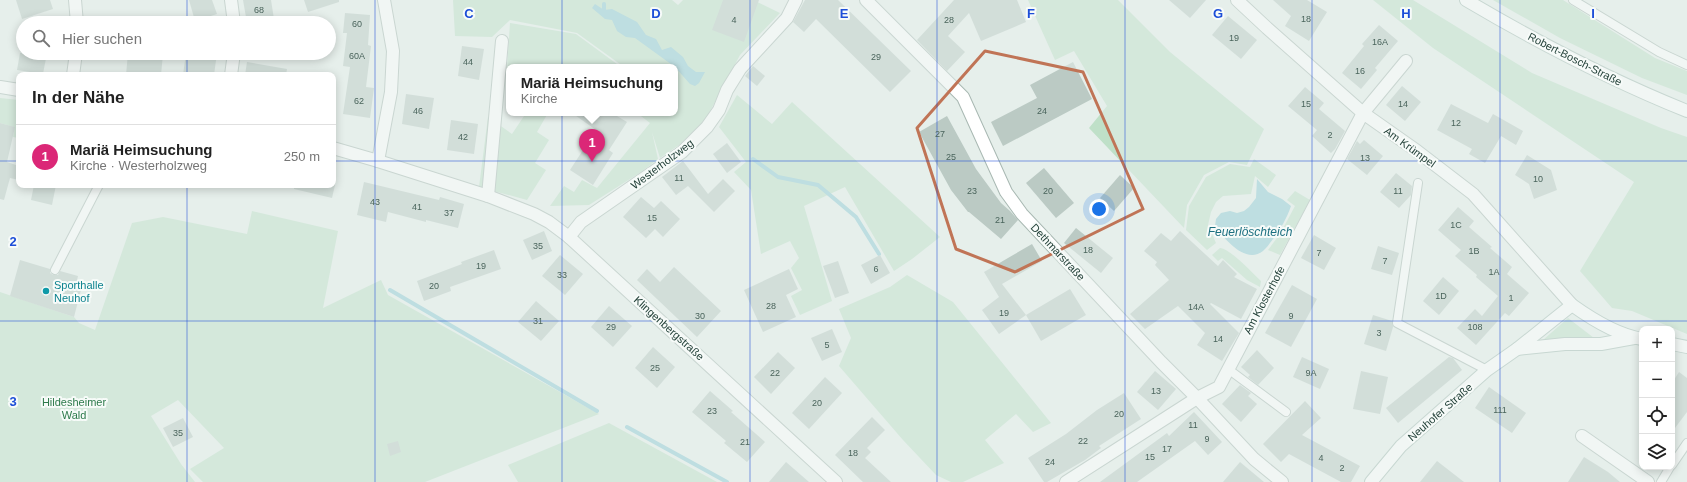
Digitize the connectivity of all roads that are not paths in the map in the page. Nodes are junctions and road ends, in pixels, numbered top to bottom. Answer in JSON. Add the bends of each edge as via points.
{"nodes":[{"id":1,"x":74,"y":0,"type":"edge"},
{"id":2,"x":231,"y":0,"type":"edge"},
{"id":3,"x":384,"y":0,"type":"edge"},
{"id":4,"x":796,"y":0,"type":"edge"},
{"id":5,"x":866,"y":0,"type":"edge"},
{"id":6,"x":1237,"y":0,"type":"edge"},
{"id":7,"x":1466,"y":0,"type":"edge"},
{"id":8,"x":1573,"y":0,"type":"edge"},
{"id":9,"x":76,"y":16,"type":"edge"},
{"id":10,"x":233,"y":16,"type":"edge"},
{"id":11,"x":502,"y":41,"type":"dead end"},
{"id":12,"x":75,"y":60,"type":"edge"},
{"id":13,"x":233,"y":60,"type":"edge"},
{"id":14,"x":1406,"y":61,"type":"dead end"},
{"id":15,"x":1687,"y":64,"type":"edge"},
{"id":16,"x":73,"y":72,"type":"edge"},
{"id":17,"x":231,"y":72,"type":"edge"},
{"id":18,"x":0,"y":87,"type":"edge"},
{"id":19,"x":16,"y":90,"type":"edge"},
{"id":20,"x":1687,"y":111,"type":"edge"},
{"id":21,"x":1363,"y":113,"type":"junction"},
{"id":22,"x":336,"y":149,"type":"edge"},
{"id":23,"x":378,"y":161,"type":"junction"},
{"id":24,"x":1418,"y":184,"type":"dead end"},
{"id":25,"x":97,"y":188,"type":"edge"},
{"id":26,"x":488,"y":196,"type":"junction"},
{"id":27,"x":569,"y":237,"type":"junction"},
{"id":28,"x":55,"y":270,"type":"dead end"},
{"id":29,"x":1572,"y":305,"type":"junction"},
{"id":30,"x":1638,"y":339,"type":"edge"},
{"id":31,"x":1675,"y":345,"type":"edge"},
{"id":32,"x":1687,"y":347,"type":"edge"},
{"id":33,"x":1517,"y":349,"type":"junction"},
{"id":34,"x":1228,"y":369,"type":"junction"},
{"id":35,"x":1487,"y":370,"type":"junction"},
{"id":36,"x":1197,"y":398,"type":"junction"},
{"id":37,"x":1286,"y":412,"type":"dead end"},
{"id":38,"x":1582,"y":436,"type":"dead end"},
{"id":39,"x":1687,"y":443,"type":"edge"},
{"id":40,"x":1675,"y":460,"type":"edge"},
{"id":41,"x":1668,"y":470,"type":"edge"},
{"id":42,"x":836,"y":482,"type":"edge"},
{"id":43,"x":1066,"y":482,"type":"edge"},
{"id":44,"x":1282,"y":482,"type":"edge"},
{"id":45,"x":1371,"y":482,"type":"edge"},
{"id":46,"x":1648,"y":482,"type":"edge"},
{"id":47,"x":1661,"y":482,"type":"edge"}],
"edges":[{"from":1,"to":9,"type":"street"},
{"from":2,"to":10,"type":"street"},
{"from":3,"to":23,"type":"street","via":[[393,51],[391,92]]},
{"from":4,"to":27,"type":"street","name":"Westerholzweg","via":[[787,18],[740,69],[719,110],[707,127],[682,152],[582,222]]},
{"from":5,"to":36,"type":"street","name":"Dethmarstraße","via":[[963,97],[1006,192],[1022,214]]},
{"from":6,"to":21,"type":"street","name":"Am Krümpel"},
{"from":7,"to":20,"type":"street","name":"Robert-Bosch-Straße","via":[[1551,48],[1633,89]]},
{"from":8,"to":15,"type":"lane","via":[[1659,52]]},
{"from":11,"to":26,"type":"street"},
{"from":12,"to":16,"type":"street"},
{"from":13,"to":17,"type":"street"},
{"from":14,"to":21,"type":"street","name":"Am Klosterhofe"},
{"from":18,"to":19,"type":"street"},
{"from":21,"to":29,"type":"street","name":"Am Krümpel","via":[[1473,194]]},
{"from":21,"to":34,"type":"street","name":"Am Klosterhofe"},
{"from":22,"to":23,"type":"street","name":"Klingenbergstraße"},
{"from":23,"to":26,"type":"street","name":"Klingenbergstraße"},
{"from":24,"to":35,"type":"lane","via":[[1397,323]]},
{"from":25,"to":28,"type":"lane"},
{"from":26,"to":27,"type":"street","name":"Klingenbergstraße","via":[[534,214]]},
{"from":27,"to":42,"type":"street","name":"Klingenbergstraße"},
{"from":29,"to":30,"type":"street","name":"Neuhofer Straße","via":[[1594,320]]},
{"from":29,"to":33,"type":"street","name":"Neuhofer Straße"},
{"from":30,"to":33,"type":"street","name":"Neuhofer Straße"},
{"from":31,"to":32,"type":"street"},
{"from":33,"to":35,"type":"street","name":"Neuhofer Straße"},
{"from":34,"to":36,"type":"street","name":"Am Klosterhofe","via":[[1219,387]]},
{"from":34,"to":37,"type":"lane"},
{"from":35,"to":45,"type":"street","name":"Neuhofer Straße","via":[[1402,446]]},
{"from":36,"to":43,"type":"street","name":"Am Klosterhofe"},
{"from":36,"to":44,"type":"street","name":"Dethmarstraße","via":[[1254,459]]},
{"from":38,"to":46,"type":"street"},
{"from":39,"to":40,"type":"lane"},
{"from":41,"to":47,"type":"lane"}]}
